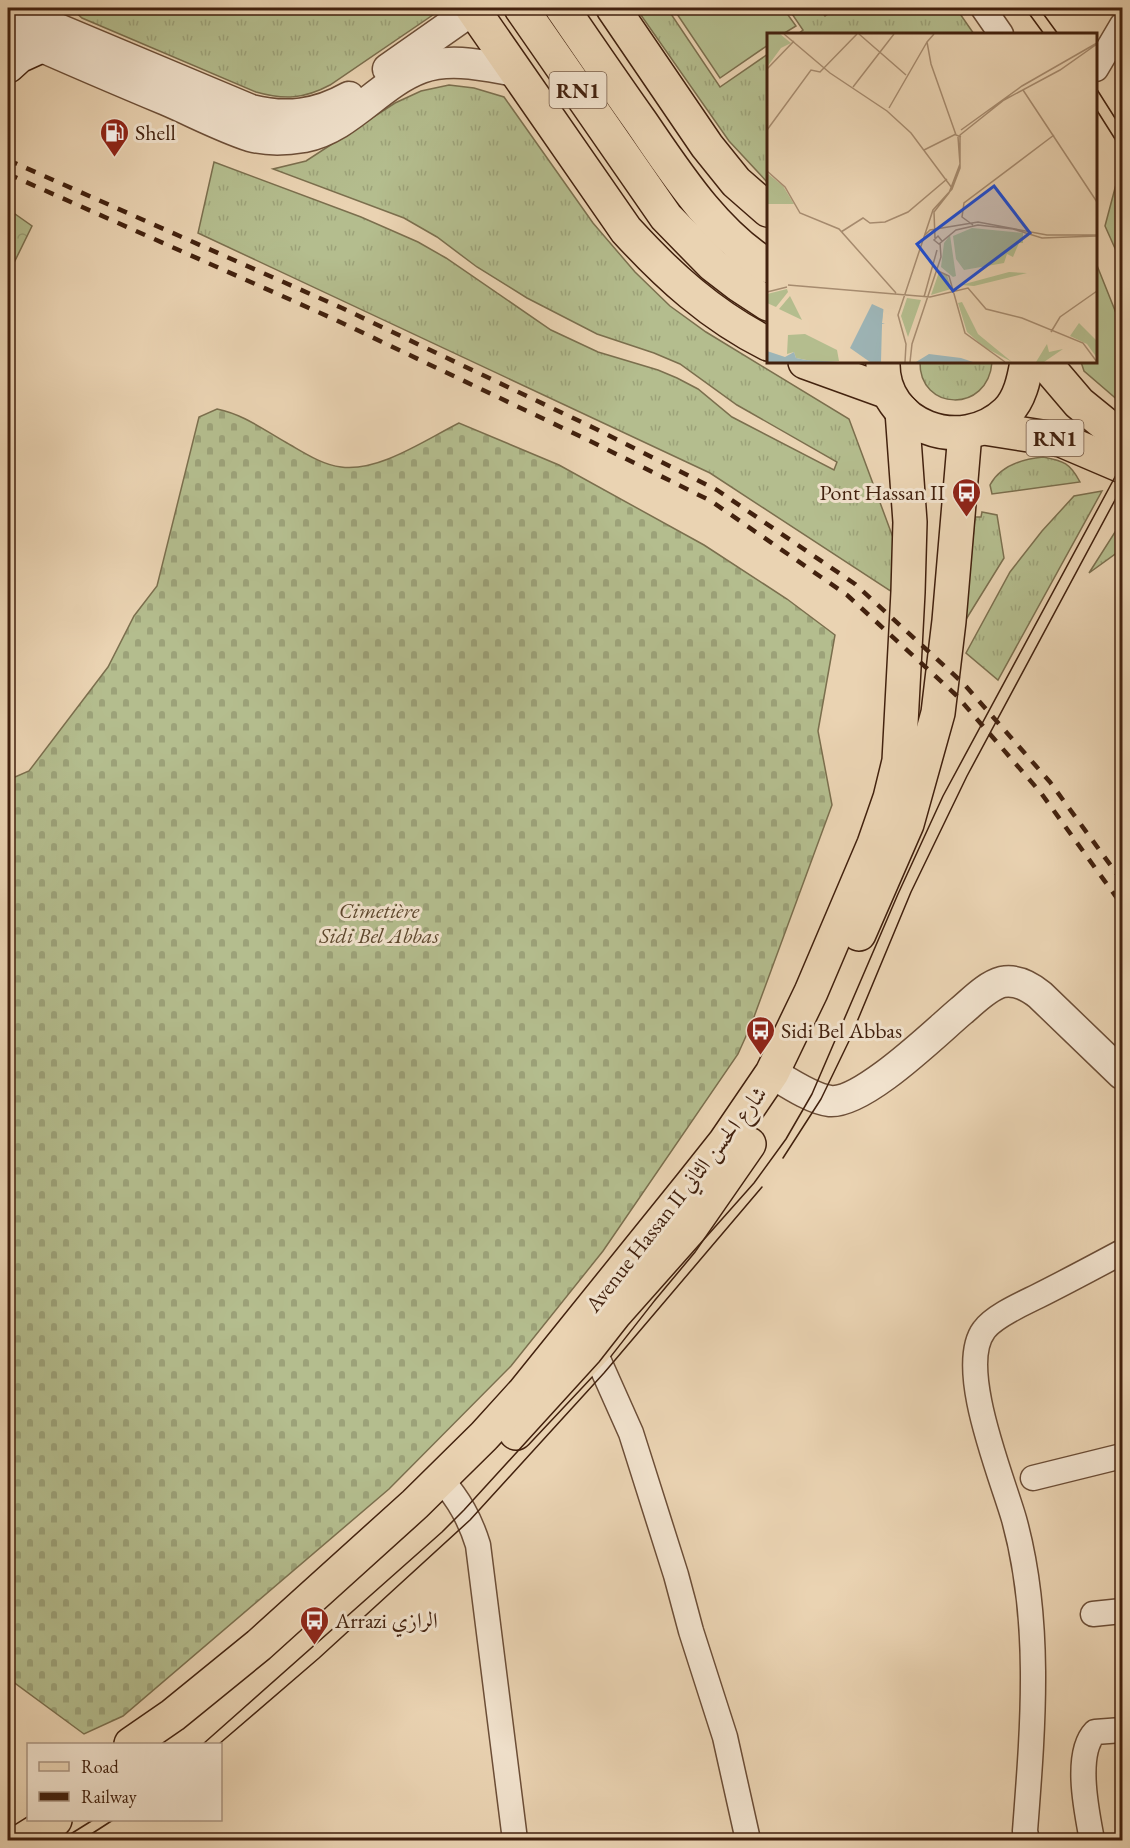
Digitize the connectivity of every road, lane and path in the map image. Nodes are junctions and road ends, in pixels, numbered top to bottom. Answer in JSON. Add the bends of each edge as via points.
{"nodes":[{"id":1,"x":8,"y":8,"type":"edge"},
{"id":2,"x":474,"y":8,"type":"edge"},
{"id":3,"x":521,"y":8,"type":"edge"},
{"id":4,"x":562,"y":8,"type":"edge"},
{"id":5,"x":613,"y":8,"type":"edge"},
{"id":6,"x":983,"y":8,"type":"edge"},
{"id":7,"x":1122,"y":24,"type":"edge"},
{"id":8,"x":8,"y":32,"type":"edge"},
{"id":9,"x":1000,"y":33,"type":"edge"},
{"id":10,"x":40,"y":46,"type":"junction"},
{"id":11,"x":8,"y":66,"type":"edge"},
{"id":12,"x":1097,"y":66,"type":"edge"},
{"id":13,"x":516,"y":71,"type":"junction"},
{"id":14,"x":767,"y":209,"type":"edge"},
{"id":15,"x":767,"y":265,"type":"edge"},
{"id":16,"x":767,"y":303,"type":"edge"},
{"id":17,"x":767,"y":343,"type":"edge"},
{"id":18,"x":808,"y":363,"type":"edge"},
{"id":19,"x":1027,"y":363,"type":"edge"},
{"id":20,"x":1045,"y":363,"type":"edge"},
{"id":21,"x":891,"y":388,"type":"edge"},
{"id":22,"x":975,"y":431,"type":"junction"},
{"id":23,"x":1122,"y":438,"type":"edge"},
{"id":24,"x":1122,"y":466,"type":"edge"},
{"id":25,"x":1122,"y":1074,"type":"edge"},
{"id":26,"x":781,"y":1078,"type":"junction"},
{"id":27,"x":1122,"y":1252,"type":"edge"},
{"id":28,"x":586,"y":1337,"type":"junction"},
{"id":29,"x":1122,"y":1456,"type":"edge"},
{"id":30,"x":1033,"y":1478,"type":"dead end"},
{"id":31,"x":448,"y":1487,"type":"junction"},
{"id":32,"x":1122,"y":1611,"type":"edge"},
{"id":33,"x":1094,"y":1614,"type":"dead end"},
{"id":34,"x":1122,"y":1730,"type":"edge"},
{"id":35,"x":132,"y":1743,"type":"edge"},
{"id":36,"x":167,"y":1743,"type":"edge"},
{"id":37,"x":27,"y":1812,"type":"edge"},
{"id":38,"x":53,"y":1821,"type":"edge"},
{"id":39,"x":8,"y":1824,"type":"edge"},
{"id":40,"x":23,"y":1840,"type":"edge"},
{"id":41,"x":515,"y":1840,"type":"edge"},
{"id":42,"x":748,"y":1840,"type":"edge"},
{"id":43,"x":1027,"y":1840,"type":"edge"},
{"id":44,"x":1092,"y":1840,"type":"edge"}],
"edges":[{"from":1,"to":2,"type":"street","via":[[251,110],[285,116],[319,111],[350,97]]},
{"from":2,"to":13,"type":"main road"},
{"from":3,"to":16,"type":"main road","number":"RN1","via":[[666,217],[706,258]]},
{"from":4,"to":15,"type":"main road","number":"RN1","via":[[703,206]]},
{"from":5,"to":14,"type":"main road","via":[[707,146],[736,182]]},
{"from":6,"to":9,"type":"street"},
{"from":7,"to":12,"type":"street"},
{"from":8,"to":10,"type":"street"},
{"from":10,"to":11,"type":"main road"},
{"from":10,"to":13,"type":"street","via":[[249,135],[278,140],[308,136],[336,125],[421,68],[443,63]]},
{"from":13,"to":17,"type":"main road","via":[[626,230],[691,295]]},
{"from":18,"to":21,"type":"main road"},
{"from":19,"to":22,"type":"main road","number":"RN1","via":[[1022,387],[1007,412]]},
{"from":20,"to":23,"type":"main road","number":"RN1","via":[[1074,399]]},
{"from":21,"to":22,"type":"main road","number":"RN1","via":[[920,425],[942,433]]},
{"from":21,"to":26,"type":"main road","name":"Avenue Hassan II شارع الحسن الثاني","via":[[910,522],[898,761],[874,844],[811,992]]},
{"from":22,"to":24,"type":"main road","number":"RN1","via":[[1061,440]]},
{"from":22,"to":26,"type":"main road","name":"Avenue Hassan II شارع الحسن الثاني","via":[[938,713],[907,824],[881,886]]},
{"from":25,"to":26,"type":"street","via":[[1040,995],[1027,985],[1010,981],[977,997],[857,1095],[829,1101]]},
{"from":26,"to":28,"type":"main road","name":"Avenue Hassan II شارع الحسن الثاني","via":[[725,1142]]},
{"from":27,"to":43,"type":"street","via":[[992,1322],[983,1330],[974,1362],[991,1447],[1014,1519],[1028,1586],[1033,1675]]},
{"from":28,"to":31,"type":"main road","name":"Avenue Hassan II شارع الحسن الثاني","via":[[524,1392]]},
{"from":28,"to":42,"type":"street","via":[[631,1433],[725,1737]]},
{"from":29,"to":30,"type":"street"},
{"from":31,"to":35,"type":"main road","name":"Avenue Hassan II شارع الحسن الثاني","via":[[260,1645]]},
{"from":31,"to":36,"type":"main road","name":"Avenue Hassan II شارع الحسن الثاني","via":[[371,1574]]},
{"from":31,"to":41,"type":"street","via":[[470,1520],[478,1545]]},
{"from":32,"to":33,"type":"street"},
{"from":34,"to":44,"type":"street","via":[[1095,1732],[1088,1744],[1083,1777]]},
{"from":37,"to":39,"type":"main road"},
{"from":38,"to":40,"type":"main road"}]}
